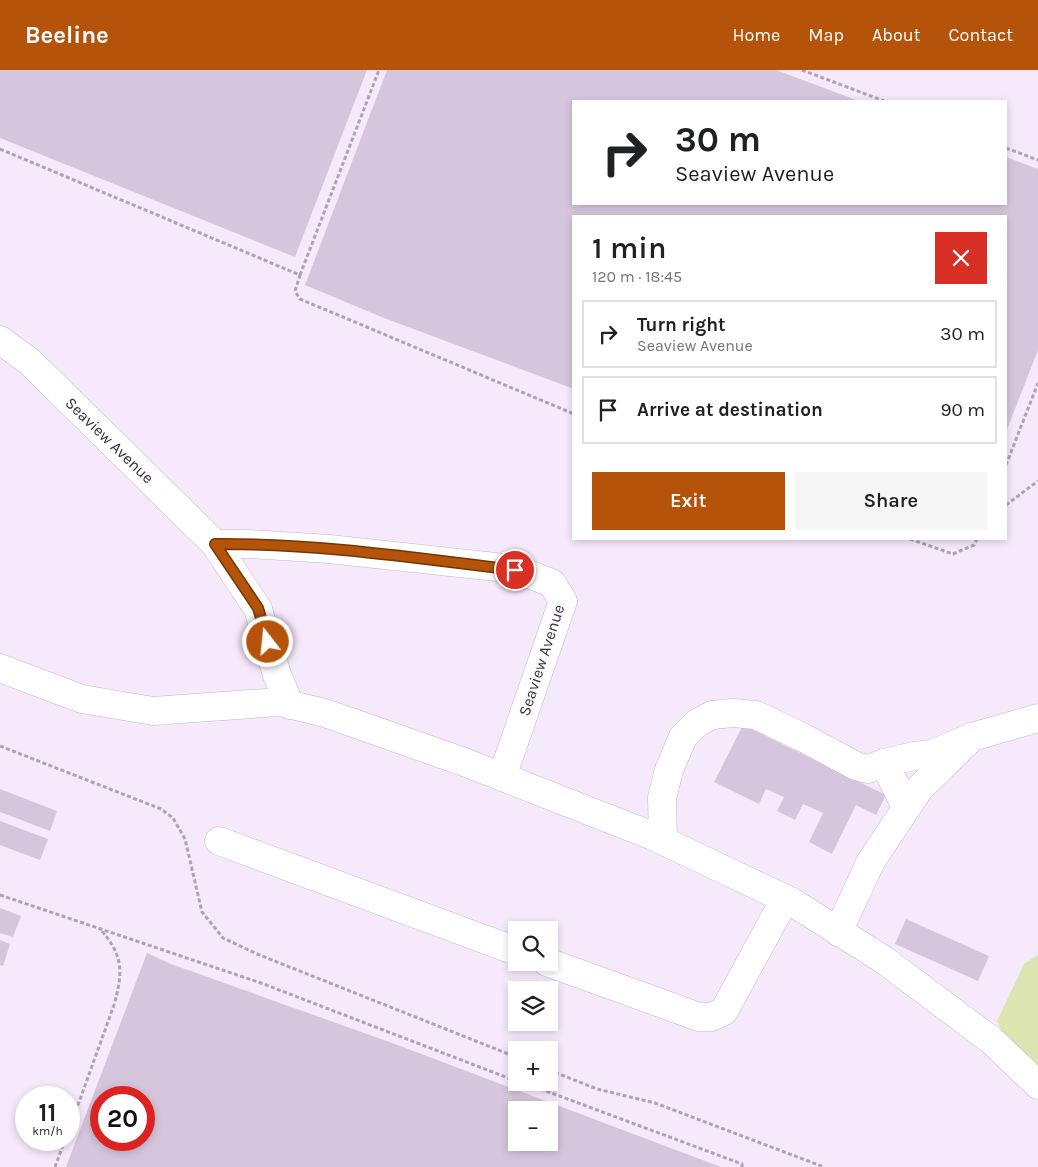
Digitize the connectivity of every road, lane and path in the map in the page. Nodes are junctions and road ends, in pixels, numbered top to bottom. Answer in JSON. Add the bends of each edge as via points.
{"nodes":[{"id":1,"x":378,"y":70,"type":"edge"},
{"id":2,"x":802,"y":70,"type":"edge"},
{"id":3,"x":881,"y":100,"type":"edge"},
{"id":4,"x":1007,"y":148,"type":"edge"},
{"id":5,"x":0,"y":149,"type":"edge"},
{"id":6,"x":1038,"y":160,"type":"edge"},
{"id":7,"x":300,"y":275,"type":"junction"},
{"id":8,"x":0,"y":340,"type":"edge"},
{"id":9,"x":1038,"y":382,"type":"edge"},
{"id":10,"x":1037,"y":390,"type":"edge"},
{"id":11,"x":572,"y":413,"type":"edge"},
{"id":12,"x":1007,"y":463,"type":"edge"},
{"id":13,"x":1038,"y":481,"type":"edge"},
{"id":14,"x":1007,"y":504,"type":"edge"},
{"id":15,"x":913,"y":540,"type":"edge"},
{"id":16,"x":976,"y":540,"type":"edge"},
{"id":17,"x":215,"y":544,"type":"junction"},
{"id":18,"x":0,"y":668,"type":"edge"},
{"id":19,"x":290,"y":705,"type":"junction"},
{"id":20,"x":1034,"y":722,"type":"edge"},
{"id":21,"x":972,"y":737,"type":"junction"},
{"id":22,"x":0,"y":746,"type":"edge"},
{"id":23,"x":884,"y":763,"type":"junction"},
{"id":24,"x":502,"y":777,"type":"junction"},
{"id":25,"x":906,"y":807,"type":"junction"},
{"id":26,"x":663,"y":840,"type":"junction"},
{"id":27,"x":219,"y":841,"type":"dead end"},
{"id":28,"x":0,"y":895,"type":"edge"},
{"id":29,"x":785,"y":899,"type":"junction"},
{"id":30,"x":100,"y":929,"type":"junction"},
{"id":31,"x":838,"y":932,"type":"junction"},
{"id":32,"x":508,"y":948,"type":"edge"},
{"id":33,"x":558,"y":966,"type":"edge"},
{"id":34,"x":508,"y":1054,"type":"edge"},
{"id":35,"x":558,"y":1074,"type":"edge"},
{"id":36,"x":508,"y":1077,"type":"edge"},
{"id":37,"x":1038,"y":1085,"type":"edge"},
{"id":38,"x":546,"y":1091,"type":"edge"},
{"id":39,"x":80,"y":1099,"type":"edge"},
{"id":40,"x":61,"y":1151,"type":"edge"},
{"id":41,"x":56,"y":1167,"type":"edge"},
{"id":42,"x":742,"y":1167,"type":"edge"},
{"id":43,"x":824,"y":1167,"type":"edge"}],
"edges":[{"from":1,"to":7,"type":"path"},
{"from":2,"to":3,"type":"path"},
{"from":4,"to":6,"type":"path"},
{"from":5,"to":7,"type":"path"},
{"from":7,"to":11,"type":"path","via":[[295,291],[300,299]]},
{"from":8,"to":17,"type":"lane","name":"Seaview Avenue","via":[[30,362]]},
{"from":9,"to":10,"type":"path"},
{"from":10,"to":12,"type":"path"},
{"from":13,"to":14,"type":"path"},
{"from":15,"to":16,"type":"path","via":[[953,554],[974,545]]},
{"from":17,"to":19,"type":"lane","name":"Seaview Avenue","via":[[258,608],[277,675]]},
{"from":17,"to":24,"type":"lane","name":"Seaview Avenue","via":[[320,548],[426,559],[515,570],[552,583],[563,601]]},
{"from":18,"to":19,"type":"lane","via":[[82,699],[153,711],[279,702]]},
{"from":19,"to":24,"type":"lane","via":[[325,713]]},
{"from":20,"to":21,"type":"lane"},
{"from":21,"to":23,"type":"lane","via":[[932,754]]},
{"from":21,"to":25,"type":"lane","via":[[919,789]]},
{"from":22,"to":34,"type":"path","via":[[161,809],[174,818],[185,839],[202,912],[223,938]]},
{"from":23,"to":25,"type":"lane"},
{"from":23,"to":26,"type":"lane","via":[[861,769],[756,715],[712,715],[697,723],[683,737],[669,770],[662,798]]},
{"from":24,"to":26,"type":"lane"},
{"from":25,"to":31,"type":"lane","via":[[871,861]]},
{"from":26,"to":29,"type":"lane"},
{"from":27,"to":32,"type":"lane"},
{"from":28,"to":30,"type":"path"},
{"from":29,"to":31,"type":"lane"},
{"from":29,"to":33,"type":"lane","via":[[724,1010],[712,1017],[699,1017]]},
{"from":30,"to":36,"type":"path","via":[[262,983]]},
{"from":30,"to":39,"type":"path","via":[[116,952],[120,966],[119,985]]},
{"from":31,"to":37,"type":"lane","via":[[884,960],[991,1040]]},
{"from":35,"to":43,"type":"path","via":[[597,1089],[654,1103]]},
{"from":38,"to":42,"type":"path","via":[[742,1164]]},
{"from":40,"to":41,"type":"path"}]}
